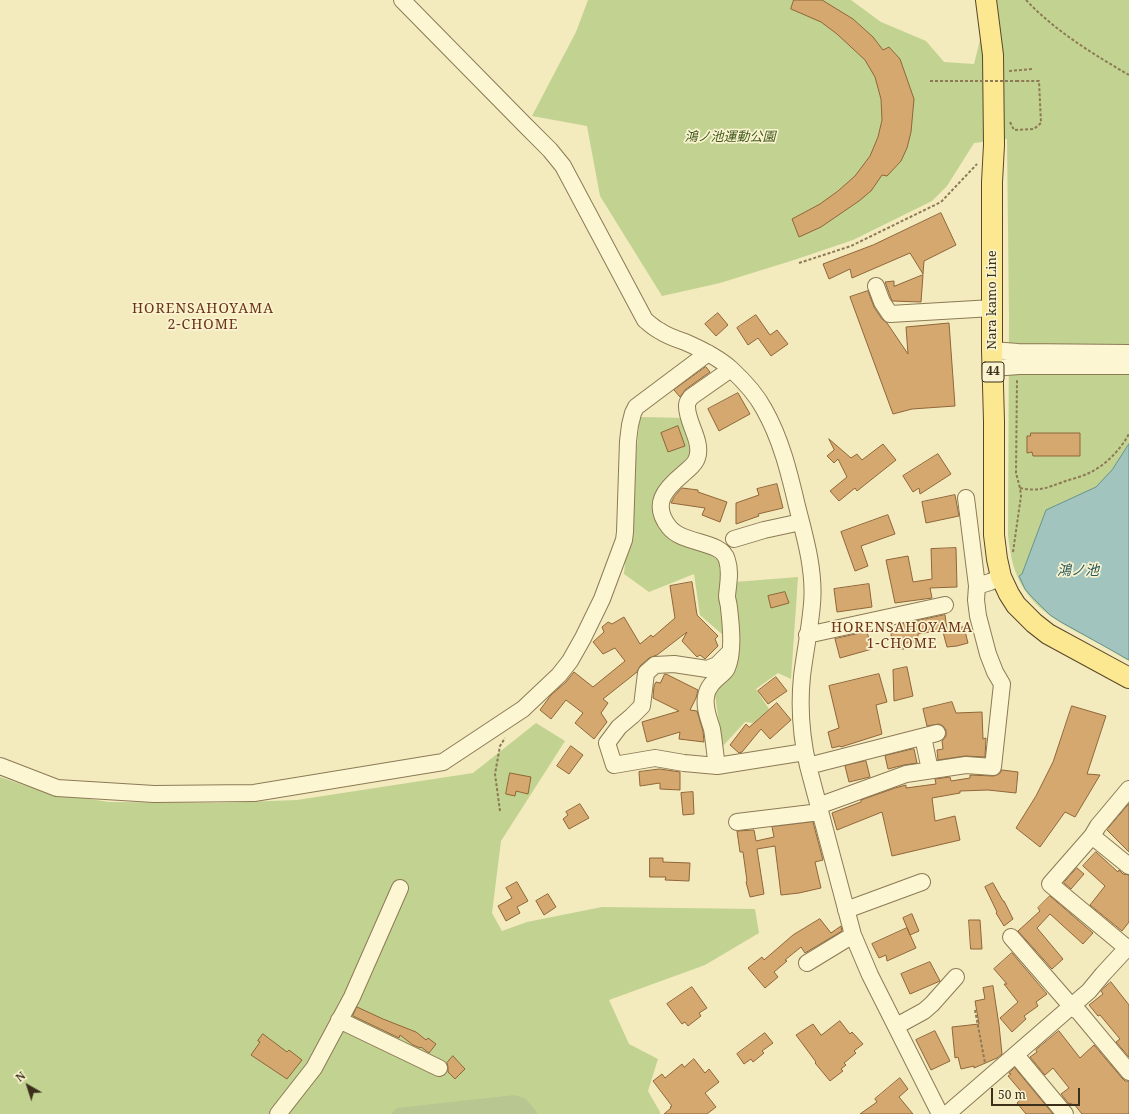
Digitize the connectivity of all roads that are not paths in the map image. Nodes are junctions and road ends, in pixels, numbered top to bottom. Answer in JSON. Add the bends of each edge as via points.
{"nodes":[{"id":1,"x":402,"y":0,"type":"edge"},
{"id":2,"x":986,"y":0,"type":"edge"},
{"id":3,"x":876,"y":286,"type":"dead end"},
{"id":4,"x":993,"y":308,"type":"junction"},
{"id":5,"x":708,"y":353,"type":"junction"},
{"id":6,"x":1129,"y":353,"type":"edge"},
{"id":7,"x":992,"y":359,"type":"junction"},
{"id":8,"x":1129,"y":366,"type":"edge"},
{"id":9,"x":731,"y":369,"type":"junction"},
{"id":10,"x":966,"y":498,"type":"dead end"},
{"id":11,"x":801,"y":522,"type":"junction"},
{"id":12,"x":734,"y":539,"type":"dead end"},
{"id":13,"x":1001,"y":577,"type":"junction"},
{"id":14,"x":977,"y":586,"type":"junction"},
{"id":15,"x":945,"y":605,"type":"dead end"},
{"id":16,"x":808,"y":635,"type":"junction"},
{"id":17,"x":730,"y":652,"type":"junction"},
{"id":18,"x":1129,"y":678,"type":"edge"},
{"id":19,"x":806,"y":759,"type":"junction"},
{"id":20,"x":0,"y":766,"type":"edge"},
{"id":21,"x":717,"y":766,"type":"junction"},
{"id":22,"x":930,"y":770,"type":"junction"},
{"id":23,"x":1129,"y":789,"type":"edge"},
{"id":24,"x":819,"y":809,"type":"junction"},
{"id":25,"x":737,"y":822,"type":"dead end"},
{"id":26,"x":1092,"y":836,"type":"junction"},
{"id":27,"x":1129,"y":866,"type":"edge"},
{"id":28,"x":922,"y":882,"type":"dead end"},
{"id":29,"x":400,"y":888,"type":"dead end"},
{"id":30,"x":846,"y":910,"type":"junction"},
{"id":31,"x":853,"y":935,"type":"junction"},
{"id":32,"x":1011,"y":937,"type":"dead end"},
{"id":33,"x":1128,"y":948,"type":"edge"},
{"id":34,"x":807,"y":963,"type":"dead end"},
{"id":35,"x":956,"y":977,"type":"dead end"},
{"id":36,"x":1072,"y":1006,"type":"junction"},
{"id":37,"x":339,"y":1020,"type":"junction"},
{"id":38,"x":902,"y":1023,"type":"dead end"},
{"id":39,"x":1016,"y":1055,"type":"junction"},
{"id":40,"x":439,"y":1068,"type":"dead end"},
{"id":41,"x":1129,"y":1072,"type":"edge"},
{"id":42,"x":278,"y":1114,"type":"edge"},
{"id":43,"x":940,"y":1114,"type":"edge"},
{"id":44,"x":947,"y":1114,"type":"edge"},
{"id":45,"x":1065,"y":1114,"type":"edge"}],
"edges":[{"from":1,"to":5,"type":"street","via":[[563,166],[645,320],[661,332]]},
{"from":2,"to":4,"type":"main road","name":"Nara kamo Line","number":"44","via":[[993,54]]},
{"from":3,"to":4,"type":"street","via":[[890,314]]},
{"from":4,"to":7,"type":"main road","name":"Nara kamo Line","number":"44"},
{"from":5,"to":9,"type":"street"},
{"from":5,"to":20,"type":"street","via":[[636,407],[633,413],[628,441],[624,540],[602,599],[570,661],[523,708],[443,762],[254,793],[154,794],[57,788]]},
{"from":6,"to":7,"type":"street","via":[[1018,352]]},
{"from":7,"to":8,"type":"street","via":[[1019,366]]},
{"from":7,"to":13,"type":"main road","name":"Nara kamo Line","number":"44","via":[[994,536]]},
{"from":9,"to":11,"type":"street","via":[[756,396],[771,422],[786,464]]},
{"from":9,"to":17,"type":"street","via":[[688,401],[687,410],[696,438],[697,458],[695,463],[667,489],[660,502],[662,516],[670,529],[682,537],[721,550],[727,558],[727,598],[732,647]]},
{"from":10,"to":14,"type":"street"},
{"from":11,"to":12,"type":"street"},
{"from":11,"to":16,"type":"street","via":[[813,580]]},
{"from":13,"to":14,"type":"street"},
{"from":13,"to":18,"type":"main road","name":"Nara kamo Line","number":"44","via":[[1016,605],[1048,634]]},
{"from":14,"to":22,"type":"street","via":[[978,616],[988,654],[1002,684],[992,766],[966,765]]},
{"from":15,"to":16,"type":"street"},
{"from":16,"to":19,"type":"street","via":[[802,676],[801,720]]},
{"from":17,"to":21,"type":"street","via":[[726,669],[712,683],[706,697]]},
{"from":17,"to":21,"type":"street","via":[[717,666],[707,669],[674,664],[655,665],[646,673],[642,706],[619,727],[607,743],[614,765],[655,758]]},
{"from":19,"to":21,"type":"street"},
{"from":19,"to":22,"type":"street","via":[[930,735]]},
{"from":19,"to":24,"type":"street"},
{"from":22,"to":24,"type":"street","via":[[906,774]]},
{"from":23,"to":26,"type":"street"},
{"from":24,"to":25,"type":"street"},
{"from":24,"to":30,"type":"street"},
{"from":26,"to":27,"type":"street"},
{"from":26,"to":33,"type":"street","via":[[1050,884]]},
{"from":28,"to":30,"type":"street"},
{"from":29,"to":37,"type":"street","via":[[352,997]]},
{"from":30,"to":31,"type":"street"},
{"from":31,"to":34,"type":"street"},
{"from":31,"to":43,"type":"street","via":[[870,975]]},
{"from":32,"to":36,"type":"street"},
{"from":33,"to":36,"type":"street"},
{"from":35,"to":38,"type":"street","via":[[924,1011]]},
{"from":36,"to":39,"type":"street"},
{"from":36,"to":41,"type":"street"},
{"from":37,"to":40,"type":"street"},
{"from":37,"to":42,"type":"street","via":[[314,1068]]},
{"from":39,"to":44,"type":"street"},
{"from":39,"to":45,"type":"street"}]}
